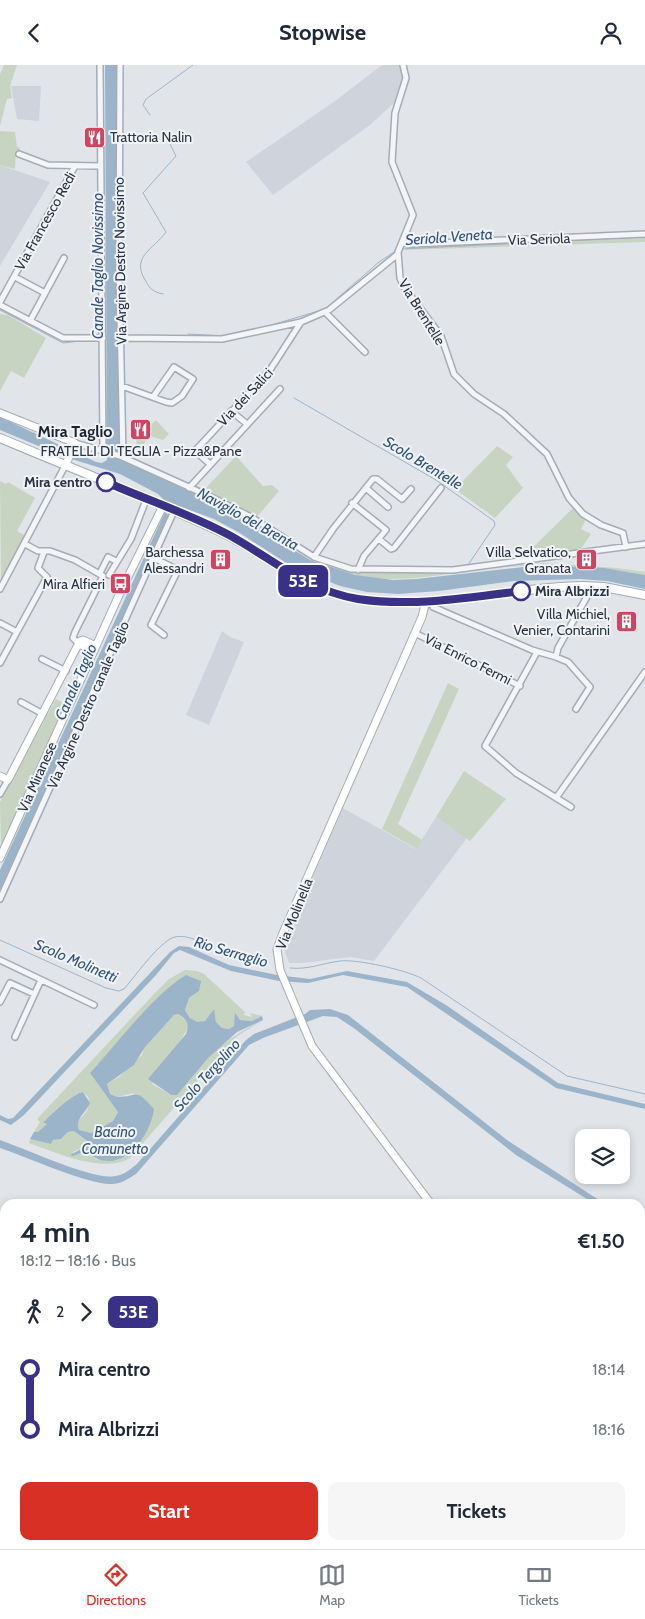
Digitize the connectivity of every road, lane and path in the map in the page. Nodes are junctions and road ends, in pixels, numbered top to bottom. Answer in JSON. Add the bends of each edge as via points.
{"nodes":[{"id":1,"x":100,"y":65,"type":"edge"},
{"id":2,"x":120,"y":65,"type":"edge"},
{"id":3,"x":403,"y":65,"type":"edge"},
{"id":4,"x":19,"y":154,"type":"dead end"},
{"id":5,"x":75,"y":166,"type":"junction"},
{"id":6,"x":100,"y":166,"type":"junction"},
{"id":7,"x":645,"y":234,"type":"edge"},
{"id":8,"x":400,"y":249,"type":"junction"},
{"id":9,"x":64,"y":258,"type":"dead end"},
{"id":10,"x":15,"y":277,"type":"junction"},
{"id":11,"x":45,"y":293,"type":"junction"},
{"id":12,"x":0,"y":303,"type":"edge"},
{"id":13,"x":325,"y":312,"type":"junction"},
{"id":14,"x":30,"y":321,"type":"junction"},
{"id":15,"x":301,"y":322,"type":"junction"},
{"id":16,"x":121,"y":338,"type":"junction"},
{"id":17,"x":103,"y":339,"type":"junction"},
{"id":18,"x":365,"y":352,"type":"dead end"},
{"id":19,"x":122,"y":386,"type":"junction"},
{"id":20,"x":280,"y":389,"type":"dead end"},
{"id":21,"x":153,"y":397,"type":"junction"},
{"id":22,"x":231,"y":411,"type":"junction"},
{"id":23,"x":0,"y":413,"type":"edge"},
{"id":24,"x":247,"y":424,"type":"junction"},
{"id":25,"x":0,"y":439,"type":"edge"},
{"id":26,"x":74,"y":446,"type":"junction"},
{"id":27,"x":105,"y":453,"type":"junction"},
{"id":28,"x":121,"y":457,"type":"junction"},
{"id":29,"x":68,"y":461,"type":"junction"},
{"id":30,"x":210,"y":464,"type":"junction"},
{"id":31,"x":189,"y":488,"type":"junction"},
{"id":32,"x":366,"y":488,"type":"junction"},
{"id":33,"x":442,"y":488,"type":"dead end"},
{"id":34,"x":411,"y":489,"type":"dead end"},
{"id":35,"x":146,"y":500,"type":"junction"},
{"id":36,"x":352,"y":503,"type":"junction"},
{"id":37,"x":388,"y":507,"type":"dead end"},
{"id":38,"x":169,"y":509,"type":"junction"},
{"id":39,"x":380,"y":539,"type":"junction"},
{"id":40,"x":25,"y":544,"type":"junction"},
{"id":41,"x":645,"y":544,"type":"edge"},
{"id":42,"x":626,"y":547,"type":"junction"},
{"id":43,"x":44,"y":552,"type":"junction"},
{"id":44,"x":314,"y":557,"type":"junction"},
{"id":45,"x":154,"y":558,"type":"junction"},
{"id":46,"x":115,"y":562,"type":"junction"},
{"id":47,"x":358,"y":570,"type":"junction"},
{"id":48,"x":100,"y":573,"type":"junction"},
{"id":49,"x":109,"y":575,"type":"dead end"},
{"id":50,"x":593,"y":587,"type":"junction"},
{"id":51,"x":0,"y":589,"type":"edge"},
{"id":52,"x":645,"y":595,"type":"edge"},
{"id":53,"x":429,"y":604,"type":"junction"},
{"id":54,"x":0,"y":623,"type":"edge"},
{"id":55,"x":17,"y":633,"type":"junction"},
{"id":56,"x":415,"y":633,"type":"junction"},
{"id":57,"x":164,"y":635,"type":"dead end"},
{"id":58,"x":79,"y":644,"type":"junction"},
{"id":59,"x":95,"y":648,"type":"junction"},
{"id":60,"x":537,"y":652,"type":"junction"},
{"id":61,"x":556,"y":657,"type":"junction"},
{"id":62,"x":42,"y":659,"type":"dead end"},
{"id":63,"x":0,"y":663,"type":"edge"},
{"id":64,"x":66,"y":671,"type":"junction"},
{"id":65,"x":645,"y":672,"type":"edge"},
{"id":66,"x":520,"y":686,"type":"junction"},
{"id":67,"x":20,"y":702,"type":"dead end"},
{"id":68,"x":576,"y":709,"type":"dead end"},
{"id":69,"x":43,"y":714,"type":"junction"},
{"id":70,"x":0,"y":775,"type":"edge"},
{"id":71,"x":8,"y":780,"type":"junction"},
{"id":72,"x":0,"y":794,"type":"edge"},
{"id":73,"x":556,"y":798,"type":"junction"},
{"id":74,"x":571,"y":807,"type":"dead end"},
{"id":75,"x":0,"y":859,"type":"edge"},
{"id":76,"x":0,"y":899,"type":"edge"},
{"id":77,"x":0,"y":960,"type":"edge"},
{"id":78,"x":41,"y":980,"type":"junction"},
{"id":79,"x":34,"y":994,"type":"junction"},
{"id":80,"x":0,"y":1002,"type":"edge"},
{"id":81,"x":94,"y":1005,"type":"dead end"},
{"id":82,"x":14,"y":1037,"type":"dead end"},
{"id":83,"x":427,"y":1199,"type":"edge"}],
"edges":[{"from":1,"to":6,"type":"street"},
{"from":2,"to":16,"type":"street","name":"Via Argine Destro Novissimo"},
{"from":3,"to":8,"type":"street","name":"Via Brentelle","via":[[406,78],[395,113],[392,162],[413,212]]},
{"from":4,"to":5,"type":"street","name":"Via Francesco Redi","via":[[48,165]]},
{"from":5,"to":6,"type":"street","name":"Via Francesco Redi"},
{"from":5,"to":10,"type":"street","name":"Via Francesco Redi"},
{"from":6,"to":17,"type":"street"},
{"from":7,"to":8,"type":"street","name":"Via Seriola","via":[[408,244]]},
{"from":8,"to":13,"type":"street"},
{"from":8,"to":42,"type":"street","name":"Via Brentelle","via":[[402,283],[440,336],[456,376],[547,454],[573,503],[592,521],[622,533]]},
{"from":9,"to":11,"type":"street"},
{"from":10,"to":11,"type":"street"},
{"from":10,"to":12,"type":"street","name":"Via Francesco Redi"},
{"from":11,"to":14,"type":"street"},
{"from":12,"to":14,"type":"street"},
{"from":13,"to":15,"type":"street"},
{"from":13,"to":18,"type":"street"},
{"from":14,"to":17,"type":"street","via":[[68,339]]},
{"from":15,"to":16,"type":"street","via":[[222,339]]},
{"from":15,"to":22,"type":"street","name":"Via dei Salici","via":[[270,370]]},
{"from":16,"to":19,"type":"street","name":"Via Argine Destro Novissimo"},
{"from":17,"to":27,"type":"street","via":[[101,394]]},
{"from":19,"to":21,"type":"street"},
{"from":19,"to":28,"type":"street","name":"Via Argine Destro Novissimo"},
{"from":20,"to":24,"type":"street"},
{"from":21,"to":21,"type":"street","via":[[174,367],[193,379],[175,402]]},
{"from":22,"to":24,"type":"street"},
{"from":22,"to":30,"type":"street","name":"Via dei Salici","via":[[194,451]]},
{"from":23,"to":26,"type":"street"},
{"from":24,"to":30,"type":"street"},
{"from":25,"to":29,"type":"main road"},
{"from":26,"to":27,"type":"street"},
{"from":26,"to":29,"type":"street"},
{"from":27,"to":28,"type":"street"},
{"from":28,"to":31,"type":"street"},
{"from":29,"to":35,"type":"main road"},
{"from":29,"to":40,"type":"street"},
{"from":30,"to":31,"type":"street"},
{"from":31,"to":44,"type":"street","via":[[238,510]]},
{"from":32,"to":34,"type":"street","via":[[375,478],[402,499]]},
{"from":32,"to":36,"type":"street"},
{"from":32,"to":37,"type":"street"},
{"from":33,"to":39,"type":"street","via":[[394,548]]},
{"from":35,"to":38,"type":"main road"},
{"from":35,"to":46,"type":"street","via":[[135,532]]},
{"from":36,"to":39,"type":"street","via":[[386,532]]},
{"from":36,"to":44,"type":"street"},
{"from":38,"to":45,"type":"street","name":"Via Argine Destro canale Taglio"},
{"from":38,"to":53,"type":"main road","via":[[227,535],[286,572],[323,589],[369,600]]},
{"from":38,"to":59,"type":"street","name":"Via Miranese"},
{"from":39,"to":47,"type":"street","via":[[364,556]]},
{"from":40,"to":43,"type":"street"},
{"from":40,"to":51,"type":"street"},
{"from":41,"to":42,"type":"street"},
{"from":42,"to":47,"type":"street","via":[[453,570]]},
{"from":43,"to":48,"type":"street","via":[[52,551]]},
{"from":43,"to":55,"type":"street","via":[[38,568],[47,577]]},
{"from":44,"to":47,"type":"street"},
{"from":45,"to":57,"type":"street","via":[[178,570],[151,625]]},
{"from":45,"to":76,"type":"street","name":"Via Argine Destro canale Taglio"},
{"from":46,"to":48,"type":"street","via":[[108,557]]},
{"from":46,"to":49,"type":"street"},
{"from":48,"to":58,"type":"street","via":[[103,579],[74,633],[74,641]]},
{"from":50,"to":52,"type":"main road"},
{"from":50,"to":53,"type":"main road","via":[[567,587]]},
{"from":50,"to":61,"type":"street"},
{"from":53,"to":56,"type":"street","name":"Via Molinella"},
{"from":53,"to":60,"type":"street"},
{"from":54,"to":55,"type":"street"},
{"from":55,"to":63,"type":"street"},
{"from":56,"to":66,"type":"street","name":"Via Enrico Fermi"},
{"from":56,"to":83,"type":"street","name":"Via Molinella","via":[[277,949],[285,987],[321,1061]]},
{"from":58,"to":59,"type":"street"},
{"from":58,"to":64,"type":"street"},
{"from":59,"to":75,"type":"street","name":"Via Miranese"},
{"from":60,"to":61,"type":"street"},
{"from":60,"to":66,"type":"street"},
{"from":61,"to":68,"type":"street","via":[[568,662],[590,687]]},
{"from":62,"to":64,"type":"street"},
{"from":64,"to":69,"type":"street"},
{"from":65,"to":73,"type":"street"},
{"from":66,"to":73,"type":"street","via":[[485,746],[516,773]]},
{"from":67,"to":69,"type":"street"},
{"from":69,"to":71,"type":"street"},
{"from":70,"to":71,"type":"street"},
{"from":71,"to":72,"type":"street"},
{"from":73,"to":74,"type":"street"},
{"from":77,"to":78,"type":"street"},
{"from":78,"to":79,"type":"street"},
{"from":78,"to":81,"type":"street"},
{"from":79,"to":80,"type":"street","via":[[10,983]]},
{"from":79,"to":82,"type":"street"}]}
